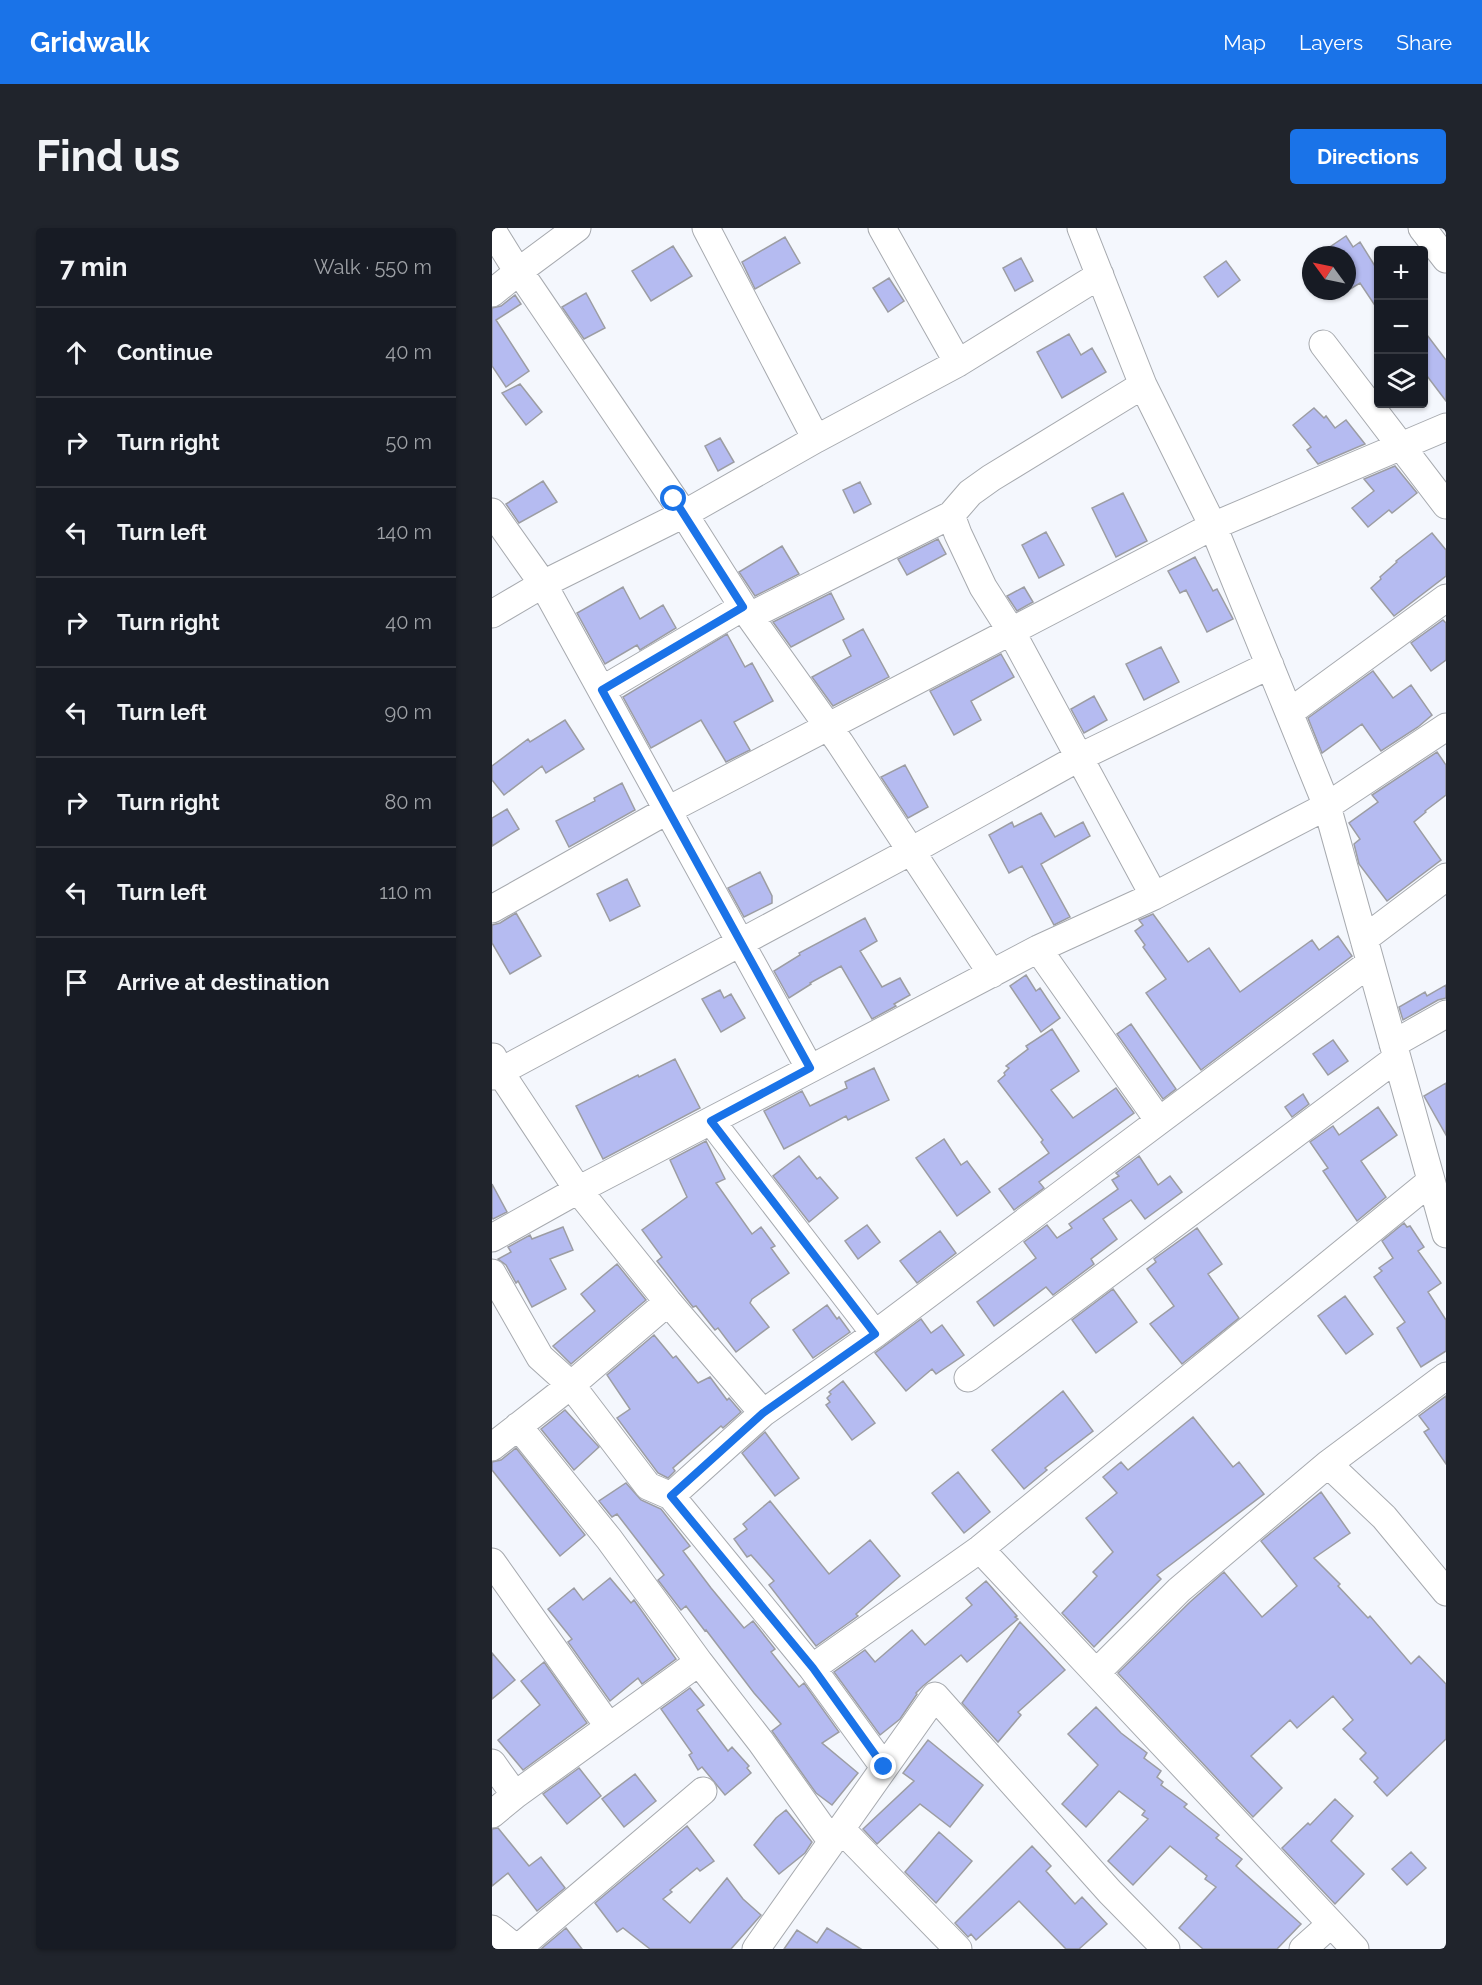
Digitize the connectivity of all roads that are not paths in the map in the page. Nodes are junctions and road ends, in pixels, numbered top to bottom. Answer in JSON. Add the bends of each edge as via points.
{"nodes":[{"id":1,"x":577,"y":228,"type":"edge"},
{"id":2,"x":706,"y":228,"type":"edge"},
{"id":3,"x":882,"y":228,"type":"edge"},
{"id":4,"x":1082,"y":228,"type":"edge"},
{"id":5,"x":1422,"y":228,"type":"edge"},
{"id":6,"x":492,"y":230,"type":"edge"},
{"id":7,"x":1446,"y":259,"type":"edge"},
{"id":8,"x":518,"y":271,"type":"junction"},
{"id":9,"x":1100,"y":275,"type":"junction"},
{"id":10,"x":492,"y":293,"type":"edge"},
{"id":11,"x":1323,"y":344,"type":"dead end"},
{"id":12,"x":958,"y":363,"type":"junction"},
{"id":13,"x":1143,"y":385,"type":"junction"},
{"id":14,"x":1446,"y":427,"type":"edge"},
{"id":15,"x":816,"y":439,"type":"junction"},
{"id":16,"x":1402,"y":447,"type":"junction"},
{"id":17,"x":1446,"y":505,"type":"edge"},
{"id":18,"x":492,"y":512,"type":"edge"},
{"id":19,"x":684,"y":514,"type":"junction"},
{"id":20,"x":951,"y":515,"type":"junction"},
{"id":21,"x":1213,"y":526,"type":"junction"},
{"id":22,"x":543,"y":584,"type":"junction"},
{"id":23,"x":1446,"y":598,"type":"edge"},
{"id":24,"x":747,"y":612,"type":"junction"},
{"id":25,"x":492,"y":614,"type":"edge"},
{"id":26,"x":1011,"y":631,"type":"junction"},
{"id":27,"x":1270,"y":665,"type":"junction"},
{"id":28,"x":602,"y":690,"type":"junction"},
{"id":29,"x":1290,"y":712,"type":"junction"},
{"id":30,"x":828,"y":726,"type":"junction"},
{"id":31,"x":1446,"y":726,"type":"edge"},
{"id":32,"x":1080,"y":757,"type":"junction"},
{"id":33,"x":1327,"y":806,"type":"junction"},
{"id":34,"x":668,"y":810,"type":"junction"},
{"id":35,"x":911,"y":851,"type":"junction"},
{"id":36,"x":1446,"y":878,"type":"edge"},
{"id":37,"x":1154,"y":896,"type":"junction"},
{"id":38,"x":492,"y":909,"type":"edge"},
{"id":39,"x":741,"y":941,"type":"junction"},
{"id":40,"x":1038,"y":949,"type":"junction"},
{"id":41,"x":1367,"y":951,"type":"junction"},
{"id":42,"x":992,"y":975,"type":"junction"},
{"id":43,"x":1446,"y":1014,"type":"edge"},
{"id":44,"x":1395,"y":1051,"type":"junction"},
{"id":45,"x":495,"y":1068,"type":"edge"},
{"id":46,"x":810,"y":1068,"type":"junction"},
{"id":47,"x":1159,"y":1120,"type":"junction"},
{"id":48,"x":711,"y":1121,"type":"junction"},
{"id":49,"x":1431,"y":1181,"type":"junction"},
{"id":50,"x":578,"y":1190,"type":"junction"},
{"id":51,"x":1445,"y":1224,"type":"edge"},
{"id":52,"x":492,"y":1238,"type":"edge"},
{"id":53,"x":492,"y":1273,"type":"edge"},
{"id":54,"x":668,"y":1302,"type":"junction"},
{"id":55,"x":875,"y":1334,"type":"junction"},
{"id":56,"x":1446,"y":1376,"type":"edge"},
{"id":57,"x":968,"y":1378,"type":"dead end"},
{"id":58,"x":571,"y":1385,"type":"junction"},
{"id":59,"x":763,"y":1413,"type":"junction"},
{"id":60,"x":518,"y":1426,"type":"junction"},
{"id":61,"x":492,"y":1447,"type":"edge"},
{"id":62,"x":1328,"y":1464,"type":"junction"},
{"id":63,"x":671,"y":1496,"type":"junction"},
{"id":64,"x":980,"y":1549,"type":"junction"},
{"id":65,"x":492,"y":1562,"type":"edge"},
{"id":66,"x":1446,"y":1592,"type":"edge"},
{"id":67,"x":699,"y":1662,"type":"junction"},
{"id":68,"x":813,"y":1668,"type":"junction"},
{"id":69,"x":1096,"y":1672,"type":"junction"},
{"id":70,"x":609,"y":1727,"type":"junction"},
{"id":71,"x":492,"y":1763,"type":"edge"},
{"id":72,"x":884,"y":1767,"type":"junction"},
{"id":73,"x":704,"y":1791,"type":"dead end"},
{"id":74,"x":515,"y":1795,"type":"junction"},
{"id":75,"x":492,"y":1814,"type":"edge"},
{"id":76,"x":836,"y":1836,"type":"junction"},
{"id":77,"x":1330,"y":1924,"type":"junction"},
{"id":78,"x":492,"y":1929,"type":"edge"},
{"id":79,"x":517,"y":1949,"type":"edge"},
{"id":80,"x":756,"y":1949,"type":"edge"},
{"id":81,"x":958,"y":1949,"type":"edge"},
{"id":82,"x":1166,"y":1949,"type":"edge"},
{"id":83,"x":1303,"y":1949,"type":"edge"},
{"id":84,"x":1355,"y":1949,"type":"edge"}],
"edges":[{"from":1,"to":8,"type":"street"},
{"from":2,"to":15,"type":"street"},
{"from":3,"to":12,"type":"street"},
{"from":4,"to":9,"type":"street"},
{"from":5,"to":7,"type":"street"},
{"from":6,"to":8,"type":"street"},
{"from":8,"to":10,"type":"street"},
{"from":8,"to":19,"type":"street"},
{"from":9,"to":12,"type":"street"},
{"from":9,"to":13,"type":"street"},
{"from":11,"to":16,"type":"street"},
{"from":12,"to":15,"type":"street"},
{"from":13,"to":20,"type":"street","via":[[991,478],[969,493]]},
{"from":13,"to":21,"type":"street"},
{"from":14,"to":16,"type":"street"},
{"from":15,"to":19,"type":"street"},
{"from":16,"to":17,"type":"street"},
{"from":16,"to":21,"type":"street"},
{"from":18,"to":22,"type":"street"},
{"from":19,"to":22,"type":"street"},
{"from":19,"to":24,"type":"street"},
{"from":20,"to":24,"type":"street"},
{"from":20,"to":26,"type":"street","via":[[983,587]]},
{"from":21,"to":26,"type":"street"},
{"from":21,"to":27,"type":"street"},
{"from":22,"to":25,"type":"street"},
{"from":22,"to":28,"type":"street"},
{"from":23,"to":29,"type":"street"},
{"from":24,"to":28,"type":"street"},
{"from":24,"to":30,"type":"street"},
{"from":26,"to":30,"type":"street"},
{"from":26,"to":32,"type":"street"},
{"from":27,"to":29,"type":"street"},
{"from":27,"to":32,"type":"street"},
{"from":28,"to":34,"type":"street"},
{"from":29,"to":33,"type":"street"},
{"from":30,"to":34,"type":"street"},
{"from":30,"to":35,"type":"street"},
{"from":31,"to":33,"type":"street"},
{"from":32,"to":35,"type":"street"},
{"from":32,"to":37,"type":"street"},
{"from":33,"to":37,"type":"street"},
{"from":33,"to":41,"type":"street"},
{"from":34,"to":38,"type":"street"},
{"from":34,"to":39,"type":"street"},
{"from":35,"to":39,"type":"street"},
{"from":35,"to":42,"type":"street"},
{"from":36,"to":41,"type":"street"},
{"from":37,"to":40,"type":"street"},
{"from":39,"to":45,"type":"street"},
{"from":39,"to":46,"type":"street"},
{"from":40,"to":42,"type":"street"},
{"from":40,"to":47,"type":"street"},
{"from":41,"to":44,"type":"street"},
{"from":41,"to":47,"type":"street"},
{"from":42,"to":46,"type":"street"},
{"from":43,"to":44,"type":"street"},
{"from":44,"to":49,"type":"street"},
{"from":44,"to":57,"type":"street"},
{"from":45,"to":50,"type":"street"},
{"from":46,"to":48,"type":"street"},
{"from":47,"to":55,"type":"street"},
{"from":48,"to":50,"type":"street"},
{"from":48,"to":55,"type":"street"},
{"from":49,"to":51,"type":"street"},
{"from":49,"to":64,"type":"street"},
{"from":50,"to":52,"type":"street"},
{"from":50,"to":54,"type":"street"},
{"from":53,"to":58,"type":"street","via":[[540,1357]]},
{"from":54,"to":58,"type":"street"},
{"from":54,"to":59,"type":"street"},
{"from":55,"to":59,"type":"street"},
{"from":56,"to":62,"type":"street"},
{"from":58,"to":60,"type":"street"},
{"from":58,"to":63,"type":"street","via":[[648,1486]]},
{"from":59,"to":63,"type":"street"},
{"from":60,"to":61,"type":"street"},
{"from":60,"to":67,"type":"street","via":[[609,1539]]},
{"from":62,"to":66,"type":"street","via":[[1384,1517]]},
{"from":62,"to":69,"type":"street","via":[[1179,1590]]},
{"from":63,"to":68,"type":"street"},
{"from":64,"to":68,"type":"street"},
{"from":64,"to":69,"type":"street"},
{"from":65,"to":70,"type":"street"},
{"from":67,"to":70,"type":"street"},
{"from":67,"to":76,"type":"street"},
{"from":68,"to":72,"type":"street"},
{"from":69,"to":77,"type":"street"},
{"from":70,"to":74,"type":"street"},
{"from":71,"to":74,"type":"street"},
{"from":72,"to":76,"type":"street"},
{"from":72,"to":82,"type":"street","via":[[935,1696]]},
{"from":73,"to":79,"type":"street"},
{"from":74,"to":75,"type":"street"},
{"from":76,"to":80,"type":"street"},
{"from":76,"to":81,"type":"street"},
{"from":77,"to":83,"type":"street"},
{"from":77,"to":84,"type":"street"},
{"from":78,"to":79,"type":"street"}]}
